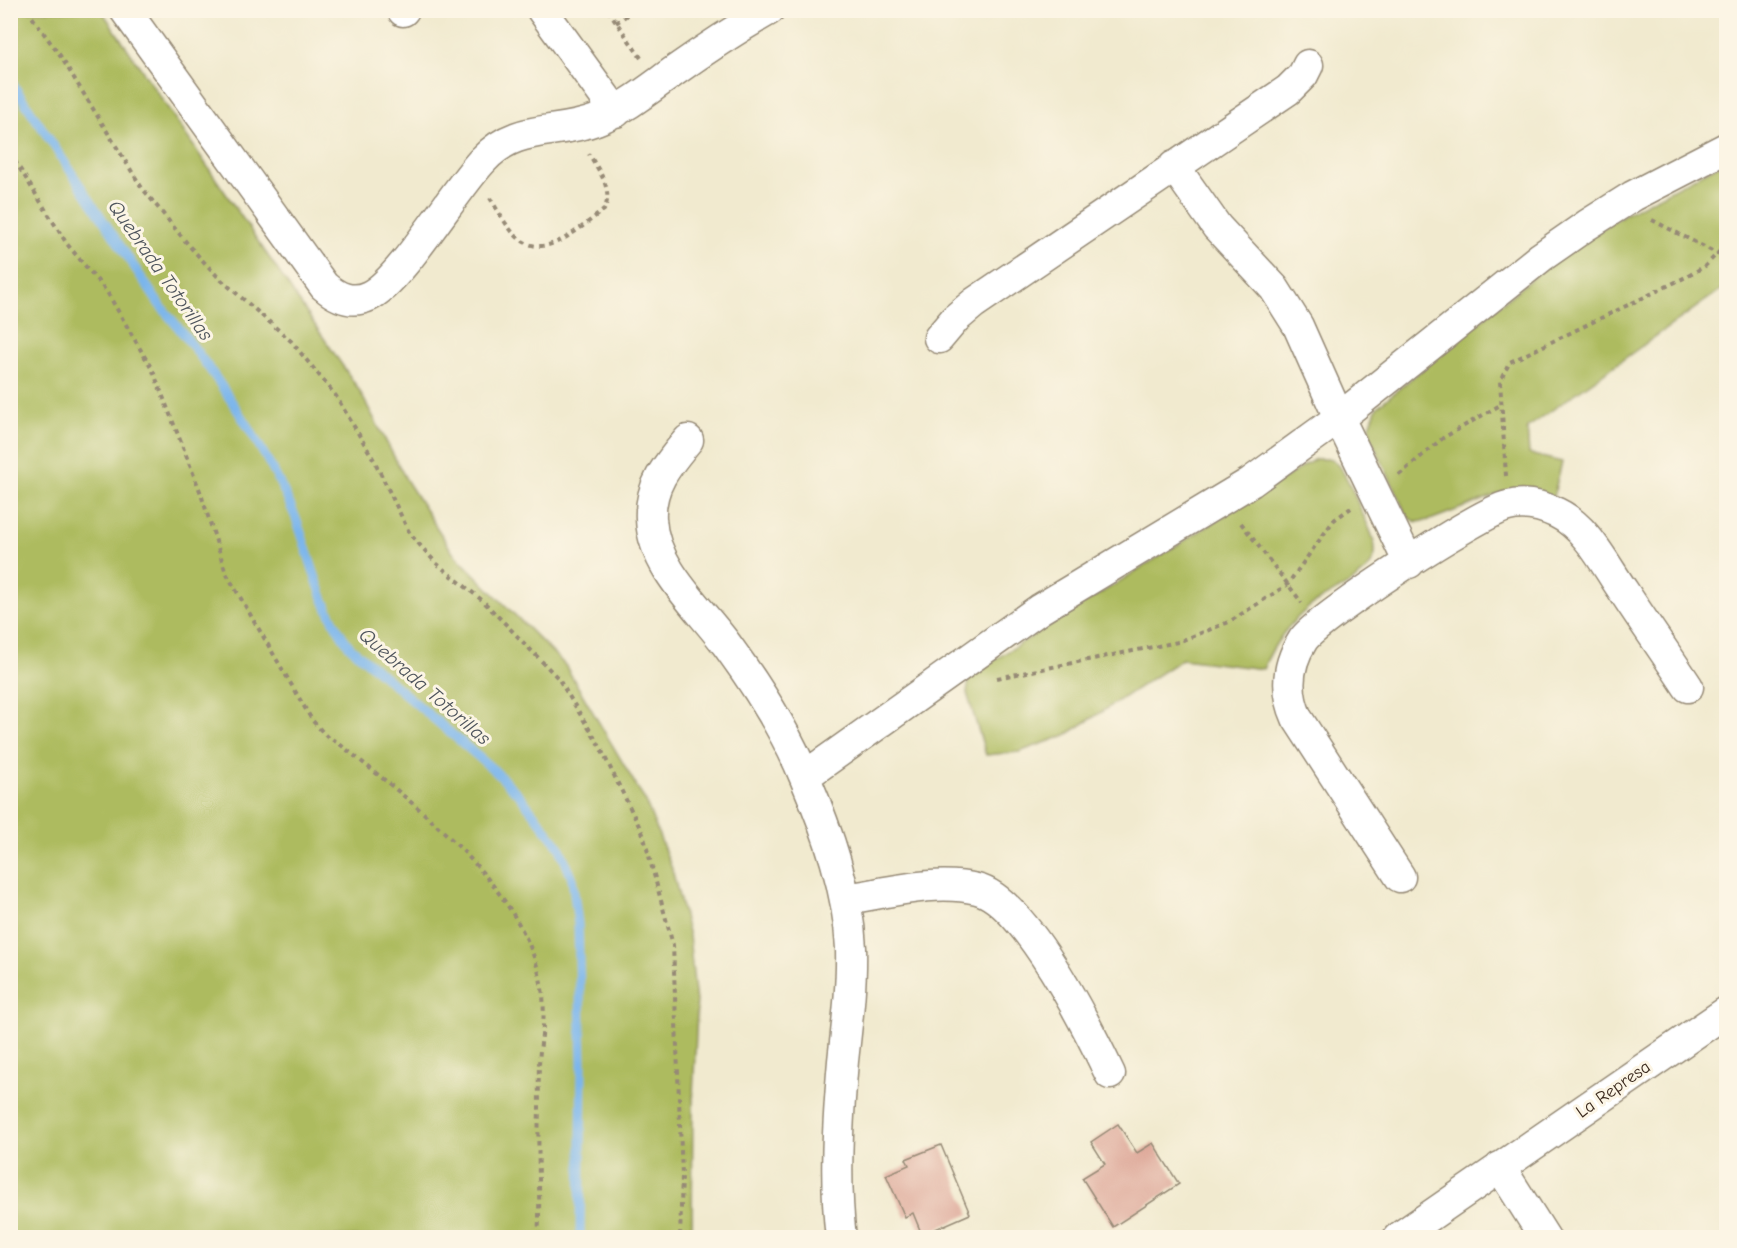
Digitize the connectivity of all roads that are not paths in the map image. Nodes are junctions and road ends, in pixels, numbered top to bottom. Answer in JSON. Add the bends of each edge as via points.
{"nodes":[{"id":1,"x":125,"y":10,"type":"edge"},
{"id":2,"x":542,"y":10,"type":"edge"},
{"id":3,"x":769,"y":10,"type":"edge"},
{"id":4,"x":1308,"y":65,"type":"dead end"},
{"id":5,"x":616,"y":112,"type":"junction"},
{"id":6,"x":1726,"y":148,"type":"edge"},
{"id":7,"x":1174,"y":166,"type":"junction"},
{"id":8,"x":939,"y":338,"type":"dead end"},
{"id":9,"x":1339,"y":418,"type":"junction"},
{"id":10,"x":688,"y":440,"type":"dead end"},
{"id":11,"x":1409,"y":563,"type":"junction"},
{"id":12,"x":1688,"y":687,"type":"dead end"},
{"id":13,"x":805,"y":776,"type":"junction"},
{"id":14,"x":1400,"y":877,"type":"dead end"},
{"id":15,"x":845,"y":898,"type":"junction"},
{"id":16,"x":1726,"y":1012,"type":"edge"},
{"id":17,"x":1110,"y":1074,"type":"dead end"},
{"id":18,"x":1500,"y":1167,"type":"junction"},
{"id":19,"x":841,"y":1238,"type":"edge"},
{"id":20,"x":1398,"y":1238,"type":"edge"},
{"id":21,"x":1545,"y":1238,"type":"edge"}],
"edges":[{"from":1,"to":5,"type":"street","via":[[324,286],[341,298],[360,299],[378,290],[394,275],[472,172],[507,140],[533,131],[572,127]]},
{"from":2,"to":5,"type":"street"},
{"from":3,"to":5,"type":"street"},
{"from":4,"to":7,"type":"street","via":[[1288,90]]},
{"from":6,"to":9,"type":"street","via":[[1622,204],[1541,257]]},
{"from":7,"to":8,"type":"street","via":[[974,303]]},
{"from":7,"to":9,"type":"street","via":[[1217,227],[1274,288],[1308,345]]},
{"from":9,"to":11,"type":"street"},
{"from":9,"to":13,"type":"street","via":[[1224,500],[1069,591]]},
{"from":10,"to":13,"type":"street","via":[[656,482],[651,519],[654,538],[668,569],[753,684]]},
{"from":11,"to":12,"type":"street","via":[[1491,511],[1526,505],[1558,514],[1578,528]]},
{"from":11,"to":14,"type":"street","via":[[1319,624],[1296,654],[1288,683],[1292,707],[1303,728]]},
{"from":13,"to":15,"type":"street","via":[[830,841]]},
{"from":15,"to":17,"type":"street","via":[[954,885],[995,896],[1052,967]]},
{"from":15,"to":19,"type":"street","via":[[850,969],[841,1088]]},
{"from":16,"to":18,"type":"street","name":"La Represa"},
{"from":18,"to":20,"type":"street","name":"La Represa"},
{"from":18,"to":21,"type":"street"}]}
